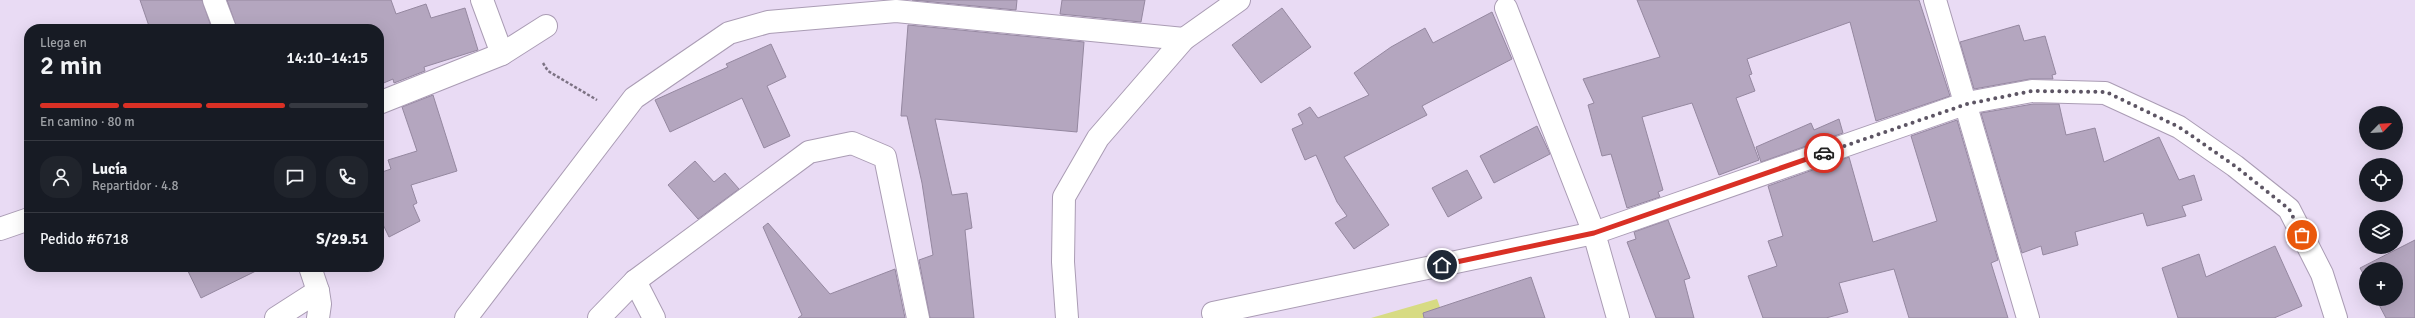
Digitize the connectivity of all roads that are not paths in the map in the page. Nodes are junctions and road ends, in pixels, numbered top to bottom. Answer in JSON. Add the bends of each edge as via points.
{"nodes":[{"id":1,"x":214,"y":0,"type":"edge"},
{"id":2,"x":482,"y":0,"type":"edge"},
{"id":3,"x":1239,"y":0,"type":"edge"},
{"id":4,"x":1935,"y":0,"type":"edge"},
{"id":5,"x":1506,"y":8,"type":"dead end"},
{"id":6,"x":223,"y":24,"type":"edge"},
{"id":7,"x":546,"y":26,"type":"road end"},
{"id":8,"x":1184,"y":39,"type":"junction"},
{"id":9,"x":502,"y":54,"type":"junction"},
{"id":10,"x":384,"y":101,"type":"edge"},
{"id":11,"x":1967,"y":104,"type":"junction"},
{"id":12,"x":24,"y":221,"type":"edge"},
{"id":13,"x":0,"y":229,"type":"edge"},
{"id":14,"x":1594,"y":233,"type":"junction"},
{"id":15,"x":312,"y":272,"type":"edge"},
{"id":16,"x":635,"y":282,"type":"junction"},
{"id":17,"x":318,"y":291,"type":"junction"},
{"id":18,"x":1213,"y":313,"type":"dead end"},
{"id":19,"x":276,"y":318,"type":"edge"},
{"id":20,"x":318,"y":318,"type":"edge"},
{"id":21,"x":466,"y":318,"type":"edge"},
{"id":22,"x":599,"y":318,"type":"edge"},
{"id":23,"x":654,"y":318,"type":"edge"},
{"id":24,"x":918,"y":318,"type":"edge"},
{"id":25,"x":1067,"y":318,"type":"edge"},
{"id":26,"x":1618,"y":318,"type":"edge"},
{"id":27,"x":2028,"y":318,"type":"edge"},
{"id":28,"x":2336,"y":318,"type":"edge"}],
"edges":[{"from":1,"to":6,"type":"street"},
{"from":2,"to":9,"type":"street"},
{"from":3,"to":8,"type":"street"},
{"from":4,"to":11,"type":"street"},
{"from":5,"to":14,"type":"street"},
{"from":7,"to":9,"type":"street"},
{"from":8,"to":21,"type":"street","via":[[896,11],[768,22],[729,33],[634,98]]},
{"from":8,"to":25,"type":"street","via":[[1098,138],[1064,197],[1063,262]]},
{"from":9,"to":10,"type":"street"},
{"from":11,"to":14,"type":"street"},
{"from":11,"to":27,"type":"street"},
{"from":11,"to":28,"type":"street","via":[[2032,91],[2106,92],[2179,127],[2235,166],[2289,209],[2322,274]]},
{"from":12,"to":13,"type":"street"},
{"from":14,"to":18,"type":"street"},
{"from":14,"to":26,"type":"street"},
{"from":15,"to":17,"type":"street"},
{"from":16,"to":22,"type":"street"},
{"from":16,"to":23,"type":"street"},
{"from":16,"to":24,"type":"street","via":[[810,152],[852,143],[885,157]]},
{"from":17,"to":19,"type":"street"},
{"from":17,"to":20,"type":"street"}]}
